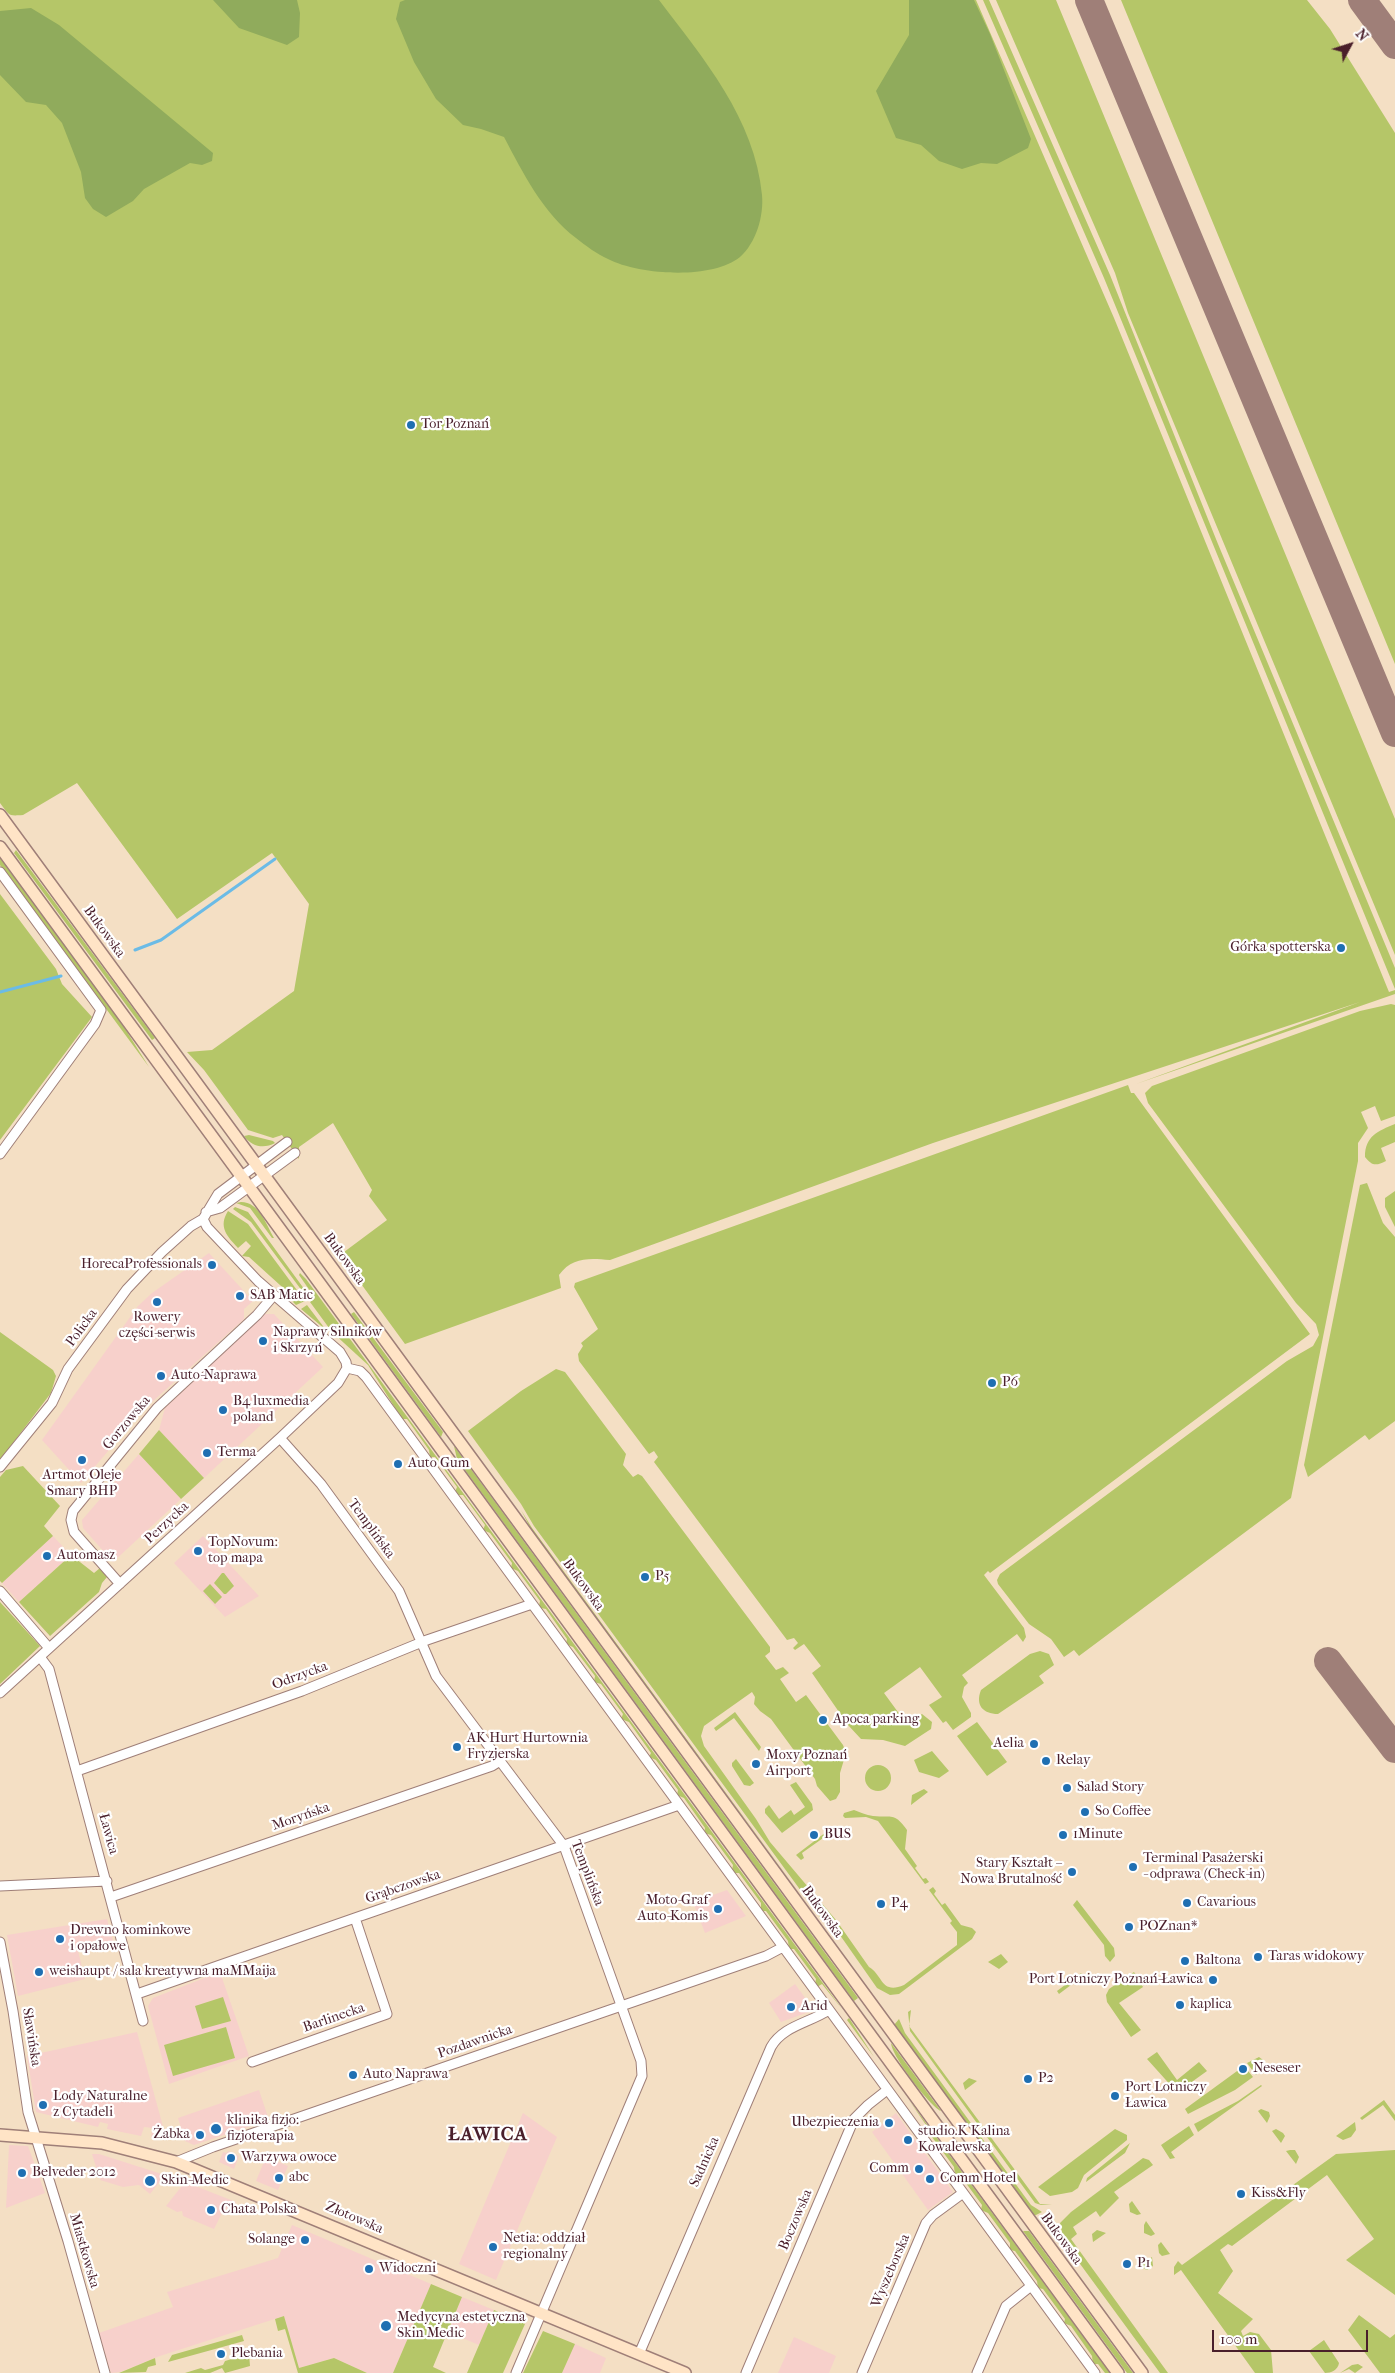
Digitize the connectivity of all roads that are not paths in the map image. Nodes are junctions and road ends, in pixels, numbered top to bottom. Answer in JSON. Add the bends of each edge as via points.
{"nodes":[{"id":1,"x":0,"y":815,"type":"edge"},
{"id":2,"x":0,"y":847,"type":"edge"},
{"id":3,"x":0,"y":872,"type":"edge"},
{"id":4,"x":287,"y":1142,"type":"dead end"},
{"id":5,"x":0,"y":1154,"type":"edge"},
{"id":6,"x":295,"y":1154,"type":"dead end"},
{"id":7,"x":257,"y":1165,"type":"junction"},
{"id":8,"x":242,"y":1176,"type":"junction"},
{"id":9,"x":264,"y":1176,"type":"junction"},
{"id":10,"x":249,"y":1187,"type":"junction"},
{"id":11,"x":204,"y":1215,"type":"junction"},
{"id":12,"x":274,"y":1295,"type":"junction"},
{"id":13,"x":346,"y":1368,"type":"junction"},
{"id":14,"x":280,"y":1438,"type":"junction"},
{"id":15,"x":0,"y":1467,"type":"edge"},
{"id":16,"x":120,"y":1584,"type":"junction"},
{"id":17,"x":0,"y":1591,"type":"edge"},
{"id":18,"x":532,"y":1604,"type":"junction"},
{"id":19,"x":421,"y":1643,"type":"junction"},
{"id":20,"x":50,"y":1648,"type":"junction"},
{"id":21,"x":40,"y":1657,"type":"junction"},
{"id":22,"x":0,"y":1693,"type":"edge"},
{"id":23,"x":500,"y":1761,"type":"junction"},
{"id":24,"x":77,"y":1771,"type":"junction"},
{"id":25,"x":679,"y":1805,"type":"junction"},
{"id":26,"x":564,"y":1846,"type":"junction"},
{"id":27,"x":106,"y":1881,"type":"junction"},
{"id":28,"x":0,"y":1886,"type":"edge"},
{"id":29,"x":111,"y":1897,"type":"junction"},
{"id":30,"x":355,"y":1918,"type":"junction"},
{"id":31,"x":0,"y":1942,"type":"edge"},
{"id":32,"x":783,"y":1947,"type":"junction"},
{"id":33,"x":136,"y":1994,"type":"junction"},
{"id":34,"x":621,"y":2005,"type":"junction"},
{"id":35,"x":828,"y":2010,"type":"junction"},
{"id":36,"x":143,"y":2021,"type":"dead end"},
{"id":37,"x":252,"y":2062,"type":"dead end"},
{"id":38,"x":887,"y":2090,"type":"junction"},
{"id":39,"x":0,"y":2135,"type":"edge"},
{"id":40,"x":36,"y":2137,"type":"junction"},
{"id":41,"x":176,"y":2162,"type":"junction"},
{"id":42,"x":963,"y":2193,"type":"junction"},
{"id":43,"x":1031,"y":2286,"type":"junction"},
{"id":44,"x":542,"y":2313,"type":"junction"},
{"id":45,"x":639,"y":2354,"type":"junction"},
{"id":46,"x":105,"y":2373,"type":"edge"},
{"id":47,"x":516,"y":2373,"type":"edge"},
{"id":48,"x":682,"y":2373,"type":"edge"},
{"id":49,"x":746,"y":2373,"type":"edge"},
{"id":50,"x":862,"y":2373,"type":"edge"},
{"id":51,"x":977,"y":2373,"type":"edge"},
{"id":52,"x":1095,"y":2373,"type":"edge"},
{"id":53,"x":1118,"y":2373,"type":"edge"},
{"id":54,"x":1142,"y":2373,"type":"edge"}],
"edges":[{"from":1,"to":7,"type":"main road","name":"Bukowska"},
{"from":2,"to":8,"type":"main road"},
{"from":3,"to":5,"type":"street","via":[[101,1010],[95,1024]]},
{"from":4,"to":7,"type":"street","name":"Policka"},
{"from":6,"to":9,"type":"street","name":"Policka"},
{"from":7,"to":8,"type":"street","name":"Policka"},
{"from":7,"to":9,"type":"main road","name":"Bukowska"},
{"from":8,"to":10,"type":"main road"},
{"from":8,"to":11,"type":"street","name":"Policka","via":[[214,1199]]},
{"from":9,"to":10,"type":"street","name":"Policka"},
{"from":9,"to":54,"type":"main road","name":"Bukowska"},
{"from":10,"to":11,"type":"street","name":"Policka","via":[[220,1208]]},
{"from":10,"to":53,"type":"main road"},
{"from":11,"to":12,"type":"street","via":[[207,1227],[236,1260]]},
{"from":11,"to":15,"type":"street","name":"Policka","via":[[127,1289],[68,1369],[52,1403]]},
{"from":12,"to":13,"type":"street","via":[[340,1352]]},
{"from":12,"to":16,"type":"street","name":"Gorzowska","via":[[257,1315],[161,1403],[73,1511],[70,1520],[74,1532]]},
{"from":13,"to":14,"type":"street","name":"Perzycka","via":[[338,1383]]},
{"from":13,"to":18,"type":"street","via":[[360,1370]]},
{"from":14,"to":16,"type":"street","name":"Perzycka"},
{"from":14,"to":19,"type":"street","name":"Templińska","via":[[321,1484],[399,1591]]},
{"from":16,"to":20,"type":"street","name":"Perzycka"},
{"from":17,"to":20,"type":"street"},
{"from":18,"to":19,"type":"street","name":"Odrzycka"},
{"from":18,"to":25,"type":"street"},
{"from":19,"to":23,"type":"street","name":"Templińska","via":[[436,1676]]},
{"from":19,"to":24,"type":"street","name":"Odrzycka","via":[[302,1691]]},
{"from":20,"to":21,"type":"street","name":"Perzycka"},
{"from":21,"to":22,"type":"street","name":"Perzycka"},
{"from":21,"to":24,"type":"street","name":"Ławica","via":[[49,1669]]},
{"from":23,"to":26,"type":"street","name":"Templińska"},
{"from":23,"to":29,"type":"street","name":"Moryńska"},
{"from":24,"to":27,"type":"street","name":"Ławica"},
{"from":25,"to":26,"type":"street","name":"Grąbczowska"},
{"from":25,"to":32,"type":"street"},
{"from":26,"to":30,"type":"street","name":"Grąbczowska"},
{"from":26,"to":34,"type":"street","name":"Templińska"},
{"from":27,"to":28,"type":"street"},
{"from":27,"to":29,"type":"street","name":"Ławica"},
{"from":29,"to":33,"type":"street","name":"Ławica"},
{"from":30,"to":33,"type":"street","name":"Grąbczowska"},
{"from":30,"to":37,"type":"street","name":"Barlinecka","via":[[387,2014]]},
{"from":31,"to":40,"type":"street","name":"Sławińska","via":[[28,2112]]},
{"from":32,"to":34,"type":"street","name":"Pozdawnicka","via":[[766,1956]]},
{"from":32,"to":35,"type":"street"},
{"from":33,"to":36,"type":"street","name":"Ławica"},
{"from":34,"to":41,"type":"street","name":"Pozdawnicka"},
{"from":34,"to":44,"type":"street","name":"Templińska","via":[[641,2061],[642,2076]]},
{"from":35,"to":38,"type":"street"},
{"from":35,"to":45,"type":"street","name":"Sadnicka","via":[[786,2031],[774,2041]]},
{"from":38,"to":42,"type":"street"},
{"from":38,"to":49,"type":"street","name":"Boczowska","via":[[854,2119]]},
{"from":39,"to":40,"type":"main road","name":"Złotowska"},
{"from":40,"to":41,"type":"main road","name":"Złotowska","via":[[108,2144]]},
{"from":40,"to":46,"type":"street","name":"Miastkowska"},
{"from":41,"to":44,"type":"main road","name":"Złotowska"},
{"from":42,"to":43,"type":"street"},
{"from":42,"to":50,"type":"street","name":"Wyszeborska","via":[[926,2223]]},
{"from":43,"to":51,"type":"street","via":[[1006,2306]]},
{"from":43,"to":52,"type":"street"},
{"from":44,"to":45,"type":"main road","name":"Złotowska"},
{"from":44,"to":47,"type":"street","name":"Templińska"},
{"from":45,"to":48,"type":"main road","name":"Złotowska"}]}
